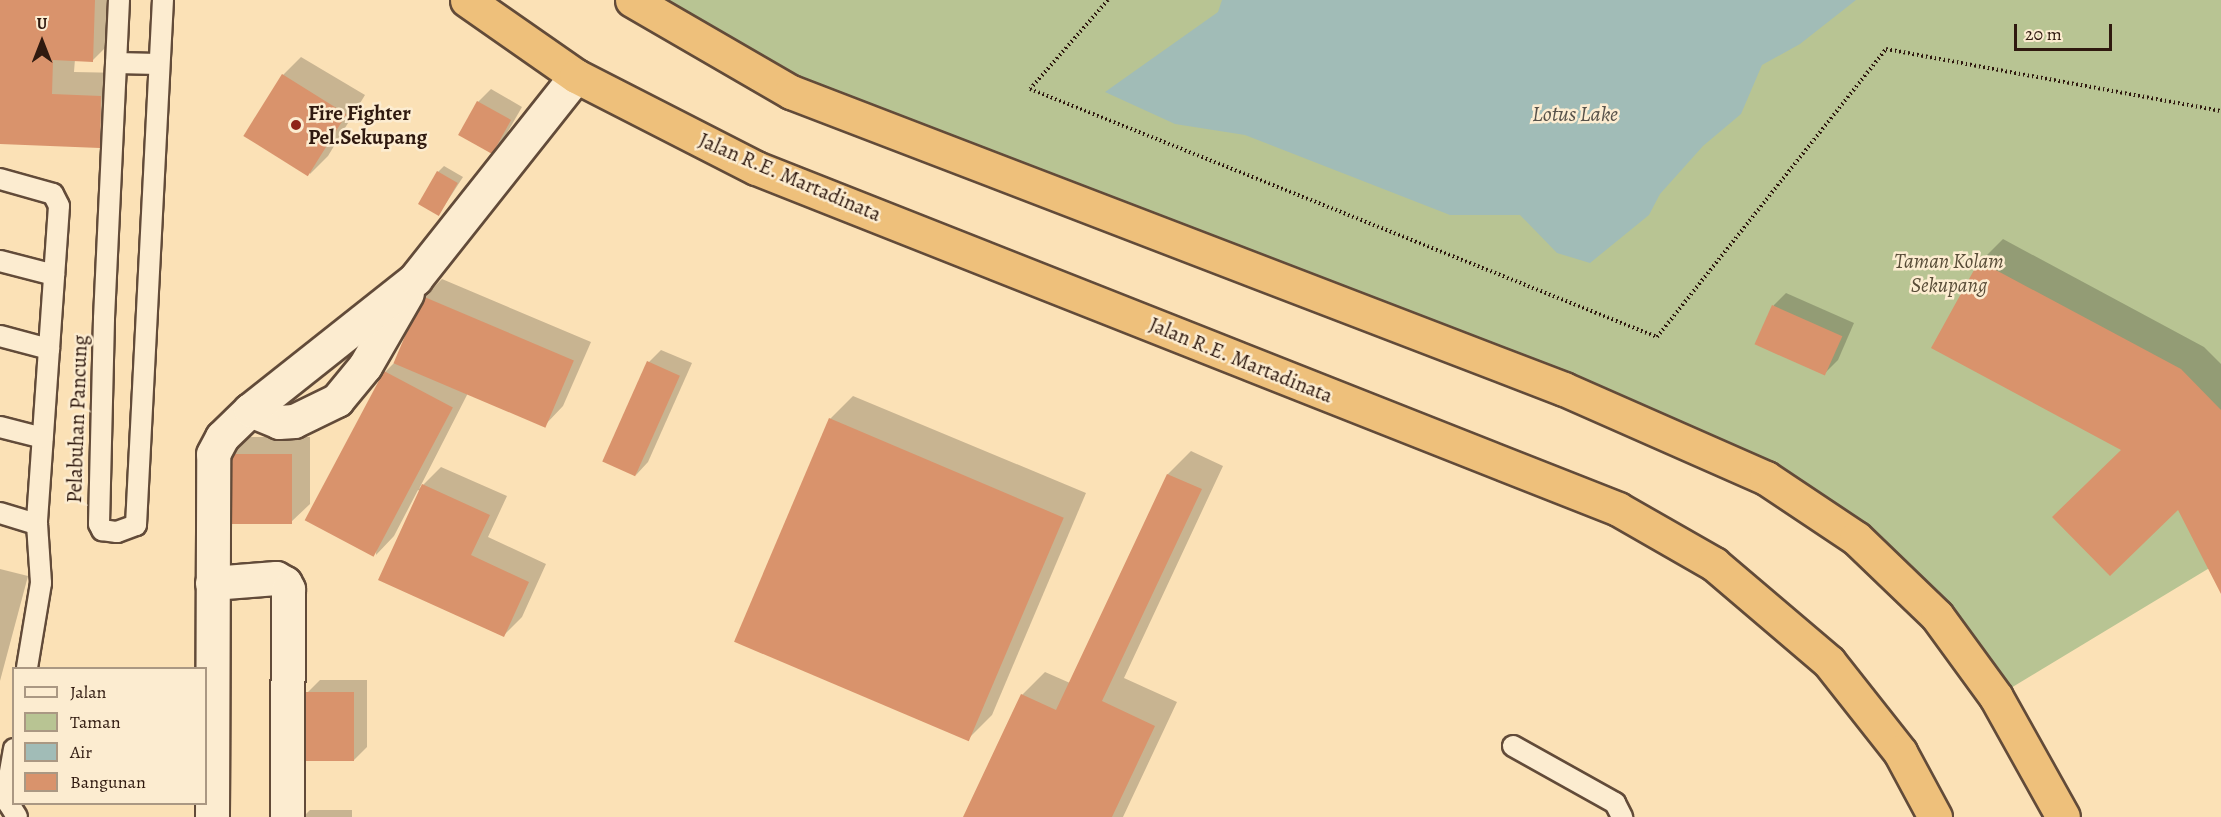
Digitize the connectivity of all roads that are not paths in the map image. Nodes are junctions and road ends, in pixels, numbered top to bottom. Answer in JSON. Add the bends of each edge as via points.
{"nodes":[{"id":1,"x":119,"y":0,"type":"edge"},
{"id":2,"x":163,"y":0,"type":"edge"},
{"id":3,"x":467,"y":0,"type":"edge"},
{"id":4,"x":632,"y":0,"type":"edge"},
{"id":5,"x":116,"y":63,"type":"junction"},
{"id":6,"x":159,"y":64,"type":"junction"},
{"id":7,"x":576,"y":76,"type":"junction"},
{"id":8,"x":0,"y":179,"type":"edge"},
{"id":9,"x":0,"y":261,"type":"edge"},
{"id":10,"x":54,"y":275,"type":"junction"},
{"id":11,"x":415,"y":279,"type":"junction"},
{"id":12,"x":0,"y":336,"type":"edge"},
{"id":13,"x":49,"y":350,"type":"junction"},
{"id":14,"x":250,"y":410,"type":"junction"},
{"id":15,"x":0,"y":427,"type":"edge"},
{"id":16,"x":43,"y":438,"type":"junction"},
{"id":17,"x":0,"y":513,"type":"edge"},
{"id":18,"x":37,"y":524,"type":"junction"},
{"id":19,"x":212,"y":583,"type":"junction"},
{"id":20,"x":27,"y":667,"type":"edge"},
{"id":21,"x":1513,"y":746,"type":"dead end"},
{"id":22,"x":12,"y":760,"type":"edge"},
{"id":23,"x":17,"y":817,"type":"edge"},
{"id":24,"x":212,"y":817,"type":"edge"},
{"id":25,"x":287,"y":817,"type":"edge"},
{"id":26,"x":1622,"y":817,"type":"edge"},
{"id":27,"x":1935,"y":817,"type":"edge"},
{"id":28,"x":2063,"y":817,"type":"edge"}],
"edges":[{"from":1,"to":5,"type":"lane","name":"Pelabuhan Pancung"},
{"from":2,"to":6,"type":"lane","name":"Pelabuhan Pancung"},
{"from":3,"to":7,"type":"highway","name":"Jalan R.E. Martadinata"},
{"from":4,"to":28,"type":"highway","via":[[791,92],[1564,389],[1766,478],[1856,538],[1936,616],[1996,697]]},
{"from":5,"to":6,"type":"lane"},
{"from":5,"to":6,"type":"lane","name":"Pelabuhan Pancung","via":[[99,524],[102,530],[117,532],[136,525]]},
{"from":7,"to":11,"type":"street"},
{"from":7,"to":27,"type":"highway","name":"Jalan R.E. Martadinata","via":[[756,168],[1618,509],[1714,564],[1829,662],[1900,752]]},
{"from":8,"to":10,"type":"lane","name":"Pelabuhan Pancung","via":[[53,194],[59,206]]},
{"from":9,"to":10,"type":"lane"},
{"from":10,"to":13,"type":"lane","name":"Pelabuhan Pancung"},
{"from":11,"to":14,"type":"street"},
{"from":11,"to":14,"type":"street","via":[[365,366],[337,400],[294,421],[279,422]]},
{"from":12,"to":13,"type":"lane"},
{"from":13,"to":16,"type":"lane","name":"Pelabuhan Pancung"},
{"from":14,"to":19,"type":"street","via":[[222,437],[213,454]]},
{"from":15,"to":16,"type":"lane"},
{"from":16,"to":18,"type":"lane","name":"Pelabuhan Pancung"},
{"from":17,"to":18,"type":"lane"},
{"from":18,"to":20,"type":"lane","name":"Pelabuhan Pancung","via":[[40,583]]},
{"from":19,"to":24,"type":"street"},
{"from":19,"to":25,"type":"street","via":[[276,578],[288,589]]},
{"from":21,"to":26,"type":"lane","via":[[1615,803]]},
{"from":22,"to":23,"type":"lane","via":[[7,788],[9,804]]}]}
